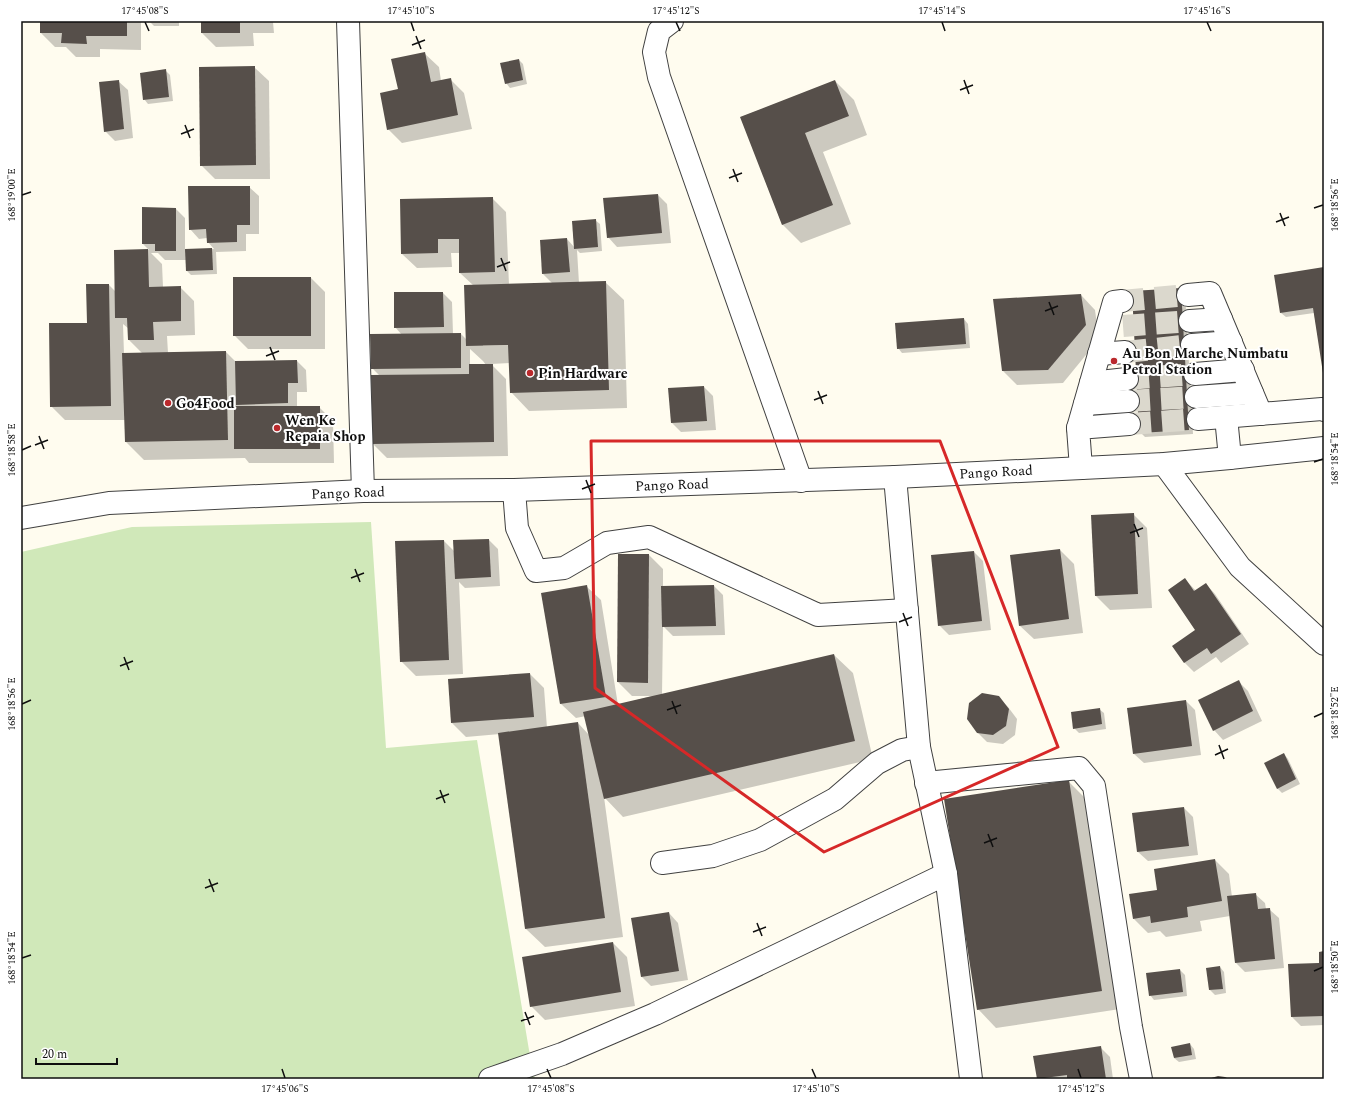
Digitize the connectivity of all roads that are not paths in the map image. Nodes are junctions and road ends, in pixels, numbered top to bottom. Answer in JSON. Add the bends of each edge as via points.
{"nodes":[{"id":1,"x":348,"y":21,"type":"edge"},
{"id":2,"x":672,"y":21,"type":"edge"},
{"id":3,"x":1188,"y":295,"type":"tunnel mouth"},
{"id":4,"x":1122,"y":301,"type":"dead end"},
{"id":5,"x":1221,"y":319,"type":"junction"},
{"id":6,"x":1190,"y":321,"type":"tunnel mouth"},
{"id":7,"x":1231,"y":342,"type":"junction"},
{"id":8,"x":1192,"y":345,"type":"tunnel mouth"},
{"id":9,"x":1125,"y":352,"type":"tunnel mouth"},
{"id":10,"x":1099,"y":354,"type":"junction"},
{"id":11,"x":1243,"y":370,"type":"junction"},
{"id":12,"x":1194,"y":374,"type":"tunnel mouth"},
{"id":13,"x":1127,"y":380,"type":"tunnel mouth"},
{"id":14,"x":1091,"y":383,"type":"junction"},
{"id":15,"x":1252,"y":394,"type":"junction"},
{"id":16,"x":1196,"y":397,"type":"tunnel mouth"},
{"id":17,"x":1128,"y":401,"type":"tunnel mouth"},
{"id":18,"x":1085,"y":404,"type":"junction"},
{"id":19,"x":1324,"y":410,"type":"edge"},
{"id":20,"x":1261,"y":414,"type":"junction"},
{"id":21,"x":1226,"y":417,"type":"junction"},
{"id":22,"x":1198,"y":419,"type":"tunnel mouth"},
{"id":23,"x":1129,"y":424,"type":"tunnel mouth"},
{"id":24,"x":1078,"y":428,"type":"junction"},
{"id":25,"x":1324,"y":448,"type":"edge"},
{"id":26,"x":1230,"y":458,"type":"junction"},
{"id":27,"x":1164,"y":464,"type":"junction"},
{"id":28,"x":1081,"y":468,"type":"junction"},
{"id":29,"x":895,"y":478,"type":"junction"},
{"id":30,"x":801,"y":481,"type":"junction"},
{"id":31,"x":514,"y":490,"type":"junction"},
{"id":32,"x":363,"y":492,"type":"junction"},
{"id":33,"x":21,"y":518,"type":"edge"},
{"id":34,"x":907,"y":610,"type":"junction"},
{"id":35,"x":1324,"y":644,"type":"edge"},
{"id":36,"x":918,"y":747,"type":"junction"},
{"id":37,"x":926,"y":783,"type":"junction"},
{"id":38,"x":662,"y":863,"type":"dead end"},
{"id":39,"x":946,"y":874,"type":"junction"},
{"id":40,"x":490,"y":1079,"type":"edge"},
{"id":41,"x":971,"y":1079,"type":"edge"},
{"id":42,"x":1141,"y":1079,"type":"edge"}],
"edges":[{"from":1,"to":32,"type":"street"},
{"from":2,"to":30,"type":"street","via":[[659,31],[654,52],[659,77]]},
{"from":3,"to":5,"type":"street","via":[[1210,293]]},
{"from":4,"to":10,"type":"street","via":[[1114,302],[1115,326]]},
{"from":5,"to":6,"type":"street"},
{"from":5,"to":7,"type":"street"},
{"from":7,"to":8,"type":"street"},
{"from":7,"to":11,"type":"street"},
{"from":9,"to":10,"type":"street"},
{"from":10,"to":14,"type":"street"},
{"from":11,"to":12,"type":"street"},
{"from":11,"to":15,"type":"street"},
{"from":13,"to":14,"type":"street"},
{"from":14,"to":18,"type":"street"},
{"from":15,"to":16,"type":"street"},
{"from":15,"to":20,"type":"street"},
{"from":17,"to":18,"type":"street"},
{"from":18,"to":24,"type":"street"},
{"from":19,"to":20,"type":"street"},
{"from":20,"to":21,"type":"street"},
{"from":21,"to":22,"type":"street"},
{"from":21,"to":26,"type":"street"},
{"from":23,"to":24,"type":"street"},
{"from":24,"to":28,"type":"street"},
{"from":25,"to":26,"type":"street","name":"Pango Road"},
{"from":26,"to":27,"type":"street","name":"Pango Road"},
{"from":27,"to":28,"type":"street","name":"Pango Road"},
{"from":27,"to":35,"type":"street","via":[[1240,567]]},
{"from":28,"to":29,"type":"street","name":"Pango Road"},
{"from":29,"to":30,"type":"street","name":"Pango Road"},
{"from":29,"to":34,"type":"street"},
{"from":30,"to":31,"type":"street","name":"Pango Road"},
{"from":31,"to":32,"type":"street","name":"Pango Road"},
{"from":31,"to":34,"type":"street","via":[[517,528],[536,572],[564,568],[608,543],[649,537],[818,616]]},
{"from":32,"to":33,"type":"street","name":"Pango Road","via":[[109,503]]},
{"from":34,"to":36,"type":"street"},
{"from":36,"to":37,"type":"street"},
{"from":36,"to":38,"type":"street","via":[[902,750],[877,763],[835,799],[760,840],[713,856]]},
{"from":37,"to":39,"type":"street"},
{"from":37,"to":42,"type":"street","via":[[1079,768],[1094,786]]},
{"from":39,"to":40,"type":"street","via":[[655,1014],[562,1054]]},
{"from":39,"to":41,"type":"street"}]}
